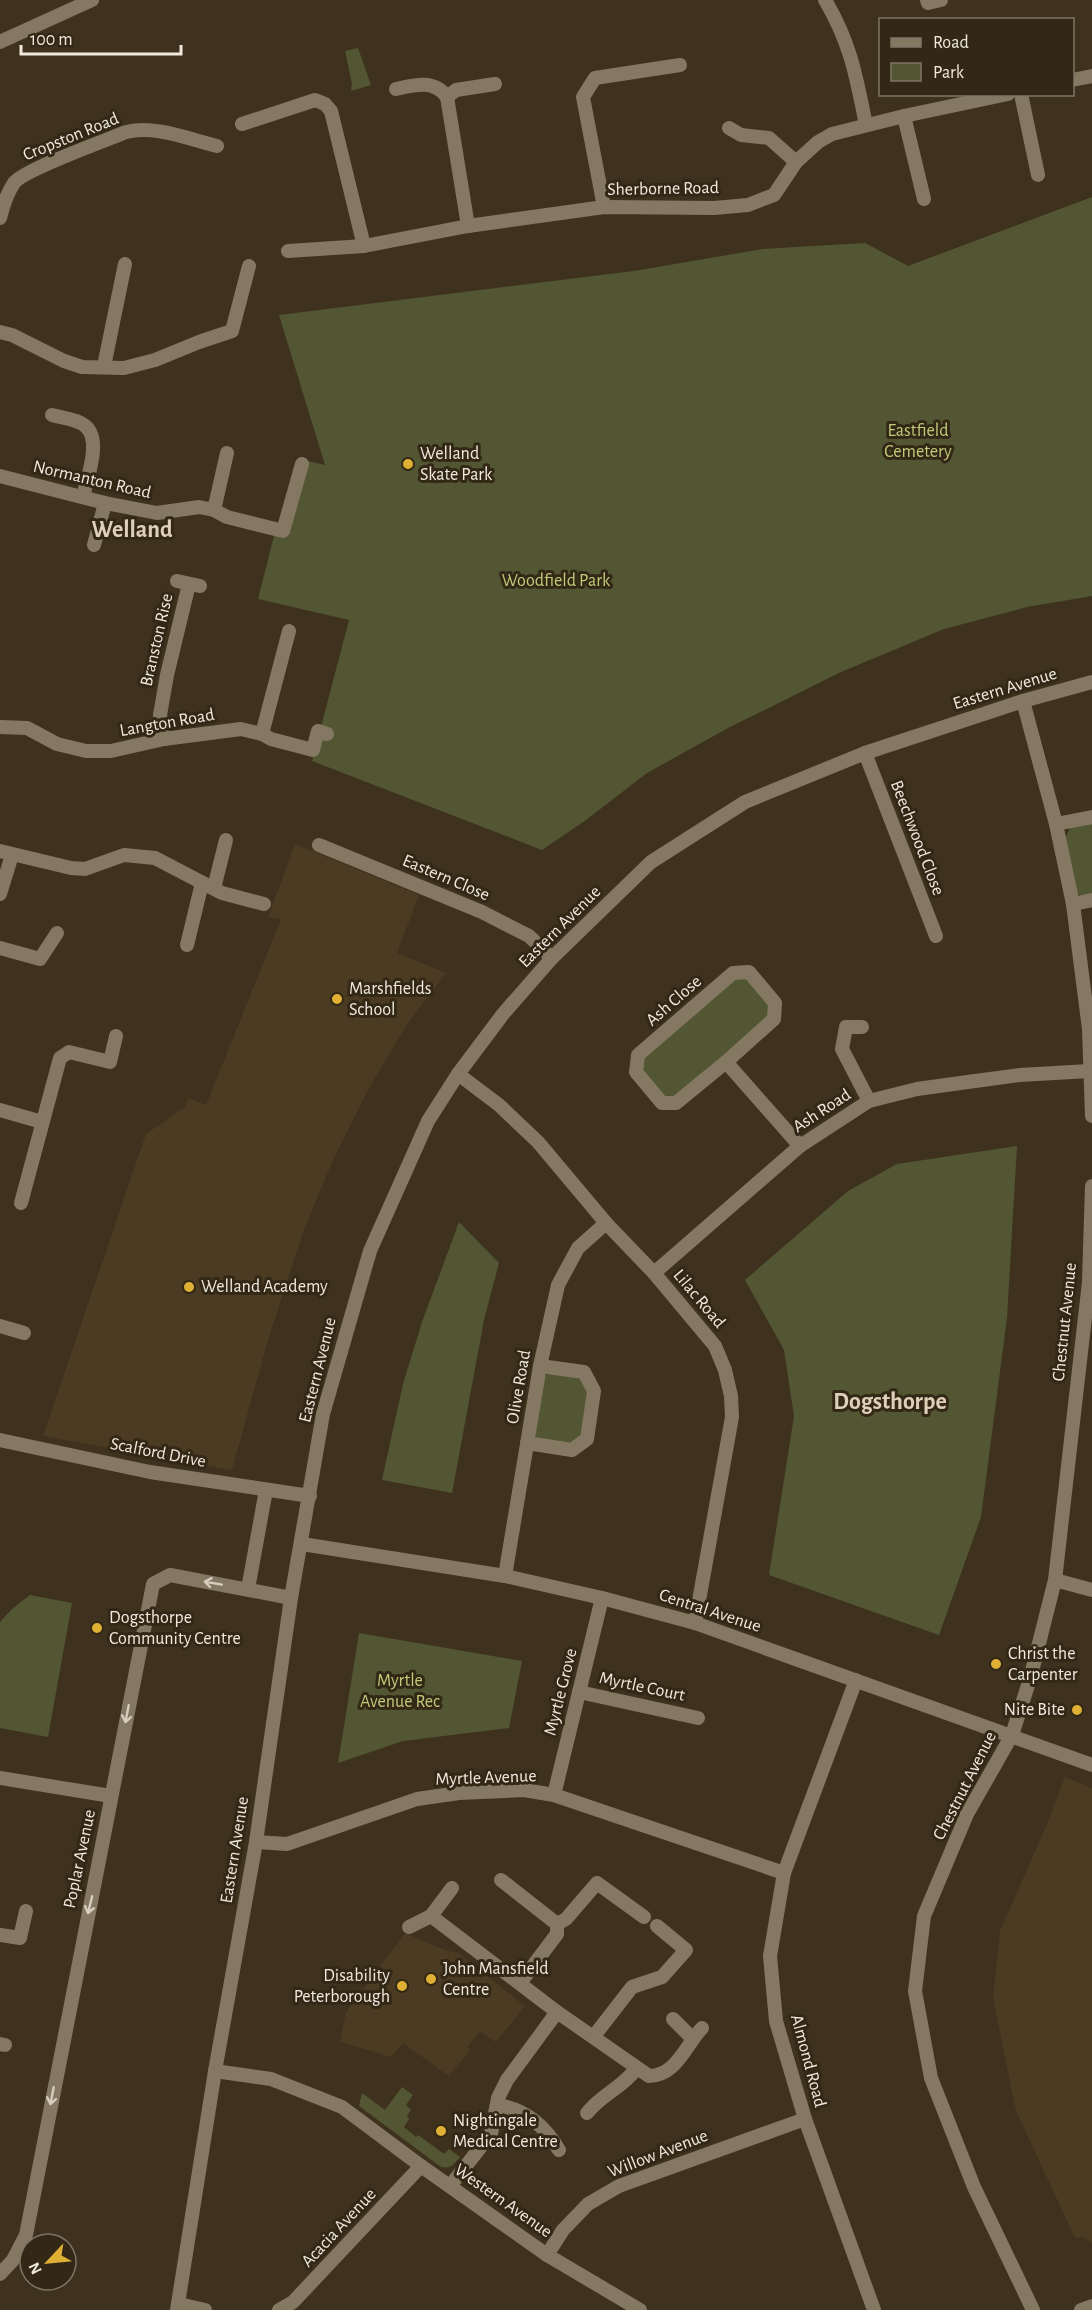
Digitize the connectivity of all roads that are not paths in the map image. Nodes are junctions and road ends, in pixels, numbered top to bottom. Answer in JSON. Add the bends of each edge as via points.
{"nodes":[{"id":1,"x":92,"y":0,"type":"edge"},
{"id":2,"x":825,"y":0,"type":"edge"},
{"id":3,"x":927,"y":0,"type":"edge"},
{"id":4,"x":941,"y":0,"type":"edge"},
{"id":5,"x":0,"y":42,"type":"edge"},
{"id":6,"x":680,"y":65,"type":"dead end"},
{"id":7,"x":1092,"y":76,"type":"edge"},
{"id":8,"x":1074,"y":80,"type":"edge"},
{"id":9,"x":495,"y":84,"type":"dead end"},
{"id":10,"x":396,"y":89,"type":"dead end"},
{"id":11,"x":999,"y":96,"type":"edge"},
{"id":12,"x":1021,"y":96,"type":"edge"},
{"id":13,"x":447,"y":97,"type":"junction"},
{"id":14,"x":904,"y":116,"type":"junction"},
{"id":15,"x":242,"y":124,"type":"dead end"},
{"id":16,"x":866,"y":125,"type":"junction"},
{"id":17,"x":729,"y":128,"type":"dead end"},
{"id":18,"x":217,"y":146,"type":"dead end"},
{"id":19,"x":796,"y":162,"type":"junction"},
{"id":20,"x":1038,"y":175,"type":"dead end"},
{"id":21,"x":924,"y":200,"type":"dead end"},
{"id":22,"x":604,"y":207,"type":"junction"},
{"id":23,"x":0,"y":218,"type":"edge"},
{"id":24,"x":468,"y":226,"type":"junction"},
{"id":25,"x":364,"y":246,"type":"junction"},
{"id":26,"x":288,"y":251,"type":"dead end"},
{"id":27,"x":125,"y":264,"type":"dead end"},
{"id":28,"x":249,"y":266,"type":"dead end"},
{"id":29,"x":0,"y":332,"type":"edge"},
{"id":30,"x":104,"y":366,"type":"junction"},
{"id":31,"x":52,"y":415,"type":"dead end"},
{"id":32,"x":227,"y":453,"type":"dead end"},
{"id":33,"x":302,"y":465,"type":"dead end"},
{"id":34,"x":0,"y":476,"type":"edge"},
{"id":35,"x":83,"y":497,"type":"junction"},
{"id":36,"x":105,"y":503,"type":"junction"},
{"id":37,"x":214,"y":510,"type":"junction"},
{"id":38,"x":94,"y":545,"type":"dead end"},
{"id":39,"x":188,"y":584,"type":"dead end"},
{"id":40,"x":289,"y":631,"type":"dead end"},
{"id":41,"x":1092,"y":682,"type":"edge"},
{"id":42,"x":1023,"y":701,"type":"junction"},
{"id":43,"x":0,"y":727,"type":"edge"},
{"id":44,"x":262,"y":734,"type":"junction"},
{"id":45,"x":327,"y":734,"type":"dead end"},
{"id":46,"x":164,"y":739,"type":"junction"},
{"id":47,"x":865,"y":753,"type":"junction"},
{"id":48,"x":1092,"y":817,"type":"edge"},
{"id":49,"x":1056,"y":824,"type":"junction"},
{"id":50,"x":226,"y":840,"type":"dead end"},
{"id":51,"x":319,"y":845,"type":"dead end"},
{"id":52,"x":6,"y":853,"type":"edge"},
{"id":53,"x":208,"y":885,"type":"junction"},
{"id":54,"x":0,"y":894,"type":"edge"},
{"id":55,"x":1092,"y":900,"type":"edge"},
{"id":56,"x":264,"y":904,"type":"dead end"},
{"id":57,"x":1073,"y":904,"type":"junction"},
{"id":58,"x":57,"y":933,"type":"dead end"},
{"id":59,"x":936,"y":936,"type":"dead end"},
{"id":60,"x":187,"y":945,"type":"dead end"},
{"id":61,"x":0,"y":948,"type":"edge"},
{"id":62,"x":552,"y":958,"type":"junction"},
{"id":63,"x":862,"y":1027,"type":"dead end"},
{"id":64,"x":1090,"y":1029,"type":"edge"},
{"id":65,"x":116,"y":1036,"type":"dead end"},
{"id":66,"x":726,"y":1062,"type":"junction"},
{"id":67,"x":1089,"y":1071,"type":"junction"},
{"id":68,"x":458,"y":1074,"type":"junction"},
{"id":69,"x":869,"y":1101,"type":"junction"},
{"id":70,"x":0,"y":1110,"type":"edge"},
{"id":71,"x":1092,"y":1116,"type":"edge"},
{"id":72,"x":42,"y":1122,"type":"junction"},
{"id":73,"x":800,"y":1146,"type":"junction"},
{"id":74,"x":1092,"y":1186,"type":"edge"},
{"id":75,"x":21,"y":1203,"type":"dead end"},
{"id":76,"x":606,"y":1222,"type":"junction"},
{"id":77,"x":654,"y":1273,"type":"junction"},
{"id":78,"x":0,"y":1326,"type":"edge"},
{"id":79,"x":24,"y":1333,"type":"dead end"},
{"id":80,"x":540,"y":1366,"type":"junction"},
{"id":81,"x":0,"y":1440,"type":"edge"},
{"id":82,"x":528,"y":1443,"type":"junction"},
{"id":83,"x":266,"y":1490,"type":"junction"},
{"id":84,"x":310,"y":1496,"type":"junction"},
{"id":85,"x":302,"y":1544,"type":"junction"},
{"id":86,"x":505,"y":1576,"type":"junction"},
{"id":87,"x":1055,"y":1580,"type":"junction"},
{"id":88,"x":248,"y":1590,"type":"junction"},
{"id":89,"x":1092,"y":1590,"type":"edge"},
{"id":90,"x":291,"y":1598,"type":"junction"},
{"id":91,"x":602,"y":1598,"type":"junction"},
{"id":92,"x":695,"y":1623,"type":"junction"},
{"id":93,"x":856,"y":1680,"type":"junction"},
{"id":94,"x":579,"y":1692,"type":"junction"},
{"id":95,"x":698,"y":1718,"type":"dead end"},
{"id":96,"x":1012,"y":1735,"type":"junction"},
{"id":97,"x":1092,"y":1765,"type":"edge"},
{"id":98,"x":0,"y":1778,"type":"edge"},
{"id":99,"x":554,"y":1795,"type":"junction"},
{"id":100,"x":111,"y":1796,"type":"junction"},
{"id":101,"x":256,"y":1842,"type":"junction"},
{"id":102,"x":784,"y":1873,"type":"junction"},
{"id":103,"x":501,"y":1880,"type":"dead end"},
{"id":104,"x":452,"y":1888,"type":"dead end"},
{"id":105,"x":26,"y":1911,"type":"dead end"},
{"id":106,"x":431,"y":1916,"type":"junction"},
{"id":107,"x":644,"y":1917,"type":"dead end"},
{"id":108,"x":557,"y":1924,"type":"junction"},
{"id":109,"x":657,"y":1926,"type":"dead end"},
{"id":110,"x":409,"y":1927,"type":"dead end"},
{"id":111,"x":0,"y":1935,"type":"edge"},
{"id":112,"x":520,"y":1983,"type":"junction"},
{"id":113,"x":557,"y":2012,"type":"junction"},
{"id":114,"x":673,"y":2019,"type":"dead end"},
{"id":115,"x":594,"y":2036,"type":"junction"},
{"id":116,"x":636,"y":2069,"type":"junction"},
{"id":117,"x":215,"y":2071,"type":"junction"},
{"id":118,"x":497,"y":2105,"type":"junction"},
{"id":119,"x":587,"y":2113,"type":"dead end"},
{"id":120,"x":805,"y":2119,"type":"junction"},
{"id":121,"x":559,"y":2150,"type":"dead end"},
{"id":122,"x":421,"y":2166,"type":"junction"},
{"id":123,"x":450,"y":2186,"type":"junction"},
{"id":124,"x":547,"y":2255,"type":"junction"},
{"id":125,"x":0,"y":2274,"type":"edge"},
{"id":126,"x":1092,"y":2306,"type":"edge"},
{"id":127,"x":178,"y":2307,"type":"edge"},
{"id":128,"x":205,"y":2310,"type":"edge"},
{"id":129,"x":279,"y":2310,"type":"edge"},
{"id":130,"x":640,"y":2310,"type":"edge"},
{"id":131,"x":874,"y":2310,"type":"edge"},
{"id":132,"x":1033,"y":2310,"type":"edge"},
{"id":133,"x":1081,"y":2310,"type":"edge"}],
"edges":[{"from":1,"to":5,"type":"street"},
{"from":2,"to":16,"type":"street","via":[[852,58]]},
{"from":3,"to":4,"type":"street"},
{"from":6,"to":22,"type":"street","via":[[595,78],[584,97]]},
{"from":7,"to":8,"type":"street"},
{"from":9,"to":13,"type":"street","via":[[456,90]]},
{"from":10,"to":13,"type":"street","via":[[431,85]]},
{"from":11,"to":14,"type":"street","name":"Sherborne Road"},
{"from":12,"to":20,"type":"street"},
{"from":13,"to":24,"type":"street"},
{"from":14,"to":16,"type":"street","name":"Sherborne Road"},
{"from":14,"to":21,"type":"street"},
{"from":15,"to":25,"type":"street","via":[[315,100],[325,104],[331,111]]},
{"from":16,"to":19,"type":"street","name":"Sherborne Road","via":[[832,134]]},
{"from":17,"to":19,"type":"street","via":[[741,135],[769,138]]},
{"from":18,"to":23,"type":"street","name":"Cropston Road","via":[[147,129],[126,132],[15,181]]},
{"from":19,"to":22,"type":"street","name":"Sherborne Road","via":[[774,195],[748,204],[714,208]]},
{"from":22,"to":24,"type":"street","name":"Sherborne Road"},
{"from":24,"to":25,"type":"street","name":"Sherborne Road"},
{"from":25,"to":26,"type":"street","name":"Sherborne Road"},
{"from":27,"to":30,"type":"street"},
{"from":28,"to":30,"type":"street","via":[[232,331],[155,360],[124,368]]},
{"from":29,"to":30,"type":"street","via":[[82,367]]},
{"from":31,"to":35,"type":"street","via":[[82,423],[90,429],[95,442]]},
{"from":32,"to":37,"type":"street"},
{"from":33,"to":37,"type":"street","name":"Normanton Road","via":[[283,531]]},
{"from":34,"to":35,"type":"street","name":"Normanton Road"},
{"from":35,"to":36,"type":"street","name":"Normanton Road"},
{"from":36,"to":37,"type":"street","name":"Normanton Road","via":[[157,513],[199,507]]},
{"from":36,"to":38,"type":"street"},
{"from":39,"to":46,"type":"street","name":"Branston Rise","via":[[166,675],[160,715]]},
{"from":40,"to":44,"type":"street"},
{"from":41,"to":42,"type":"street","name":"Eastern Avenue"},
{"from":42,"to":47,"type":"street","name":"Eastern Avenue"},
{"from":42,"to":49,"type":"street"},
{"from":43,"to":46,"type":"street","name":"Langton Road","via":[[27,728],[57,744],[86,751],[111,751]]},
{"from":44,"to":45,"type":"street","name":"Langton Road","via":[[312,750],[318,731]]},
{"from":44,"to":46,"type":"street","name":"Langton Road","via":[[241,729]]},
{"from":47,"to":59,"type":"street","name":"Beechwood Close"},
{"from":47,"to":62,"type":"street","name":"Eastern Avenue","via":[[745,802],[651,862]]},
{"from":48,"to":49,"type":"street"},
{"from":49,"to":57,"type":"street"},
{"from":50,"to":53,"type":"street"},
{"from":51,"to":62,"type":"street","name":"Eastern Close","via":[[482,912],[530,936]]},
{"from":52,"to":53,"type":"street","via":[[85,869],[124,855],[155,858]]},
{"from":52,"to":54,"type":"street"},
{"from":53,"to":56,"type":"street","via":[[222,893]]},
{"from":53,"to":60,"type":"street"},
{"from":55,"to":57,"type":"street"},
{"from":57,"to":64,"type":"street"},
{"from":58,"to":61,"type":"street","via":[[40,959]]},
{"from":62,"to":68,"type":"street","name":"Eastern Avenue"},
{"from":63,"to":69,"type":"street","via":[[846,1027],[842,1049]]},
{"from":64,"to":67,"type":"street"},
{"from":65,"to":72,"type":"street","via":[[110,1062],[69,1052],[60,1058]]},
{"from":66,"to":66,"type":"street","name":"Ash Close","via":[[676,1103],[662,1103],[636,1072],[638,1055],[733,973],[749,972],[776,1003],[774,1019]]},
{"from":66,"to":73,"type":"street"},
{"from":67,"to":69,"type":"street","name":"Ash Road","via":[[975,1081]]},
{"from":67,"to":71,"type":"street"},
{"from":68,"to":76,"type":"street","name":"Lilac Road","via":[[538,1142]]},
{"from":68,"to":84,"type":"street","name":"Eastern Avenue","via":[[428,1121],[370,1251],[323,1414]]},
{"from":69,"to":73,"type":"street","name":"Ash Road"},
{"from":70,"to":72,"type":"street"},
{"from":72,"to":75,"type":"street"},
{"from":73,"to":77,"type":"street","name":"Ash Road"},
{"from":74,"to":87,"type":"street","name":"Chestnut Avenue","via":[[1089,1282]]},
{"from":76,"to":77,"type":"street","name":"Lilac Road"},
{"from":76,"to":80,"type":"street","name":"Olive Road","via":[[578,1248],[561,1276]]},
{"from":77,"to":92,"type":"street","name":"Lilac Road","via":[[715,1346],[731,1396],[732,1417]]},
{"from":78,"to":79,"type":"street"},
{"from":80,"to":82,"type":"street","name":"Olive Road"},
{"from":80,"to":82,"type":"street","via":[[584,1372],[594,1391],[588,1438],[572,1450]]},
{"from":81,"to":83,"type":"street","name":"Scalford Drive","via":[[150,1472]]},
{"from":82,"to":86,"type":"street","name":"Olive Road"},
{"from":83,"to":84,"type":"street","name":"Scalford Drive"},
{"from":83,"to":88,"type":"street"},
{"from":84,"to":85,"type":"street","name":"Eastern Avenue"},
{"from":85,"to":86,"type":"street","name":"Central Avenue"},
{"from":85,"to":90,"type":"street","name":"Eastern Avenue"},
{"from":86,"to":91,"type":"street","name":"Central Avenue"},
{"from":87,"to":89,"type":"street"},
{"from":87,"to":96,"type":"street","name":"Chestnut Avenue"},
{"from":88,"to":90,"type":"street","name":"Poplar Avenue"},
{"from":88,"to":100,"type":"street","name":"Poplar Avenue","one_way":true,"via":[[170,1575],[153,1584]]},
{"from":90,"to":101,"type":"street","name":"Eastern Avenue"},
{"from":91,"to":92,"type":"street","name":"Central Avenue"},
{"from":91,"to":94,"type":"street","name":"Myrtle Grove"},
{"from":92,"to":93,"type":"street","name":"Central Avenue"},
{"from":93,"to":96,"type":"street","name":"Central Avenue"},
{"from":93,"to":102,"type":"street","name":"Almond Road"},
{"from":94,"to":95,"type":"street","name":"Myrtle Court"},
{"from":94,"to":99,"type":"street","name":"Myrtle Grove"},
{"from":96,"to":97,"type":"street","name":"Central Avenue"},
{"from":96,"to":132,"type":"street","name":"Chestnut Avenue","via":[[967,1815],[924,1916],[915,1990],[931,2078],[975,2187]]},
{"from":98,"to":100,"type":"street"},
{"from":99,"to":101,"type":"street","name":"Myrtle Avenue","via":[[524,1790],[417,1799],[287,1844]]},
{"from":99,"to":102,"type":"street","name":"Myrtle Avenue"},
{"from":100,"to":125,"type":"street","name":"Poplar Avenue","one_way":true,"via":[[26,2235],[13,2260]]},
{"from":101,"to":117,"type":"street","name":"Eastern Avenue"},
{"from":102,"to":120,"type":"street","name":"Almond Road","via":[[771,1956],[772,1978],[776,2021]]},
{"from":103,"to":108,"type":"street"},
{"from":104,"to":106,"type":"street"},
{"from":105,"to":111,"type":"street","via":[[20,1938]]},
{"from":106,"to":110,"type":"street"},
{"from":106,"to":112,"type":"street"},
{"from":107,"to":108,"type":"street","via":[[597,1883]]},
{"from":108,"to":112,"type":"street","via":[[557,1934]]},
{"from":109,"to":115,"type":"street","via":[[686,1950],[662,1977],[632,1987]]},
{"from":112,"to":113,"type":"street"},
{"from":113,"to":115,"type":"street"},
{"from":113,"to":118,"type":"street","via":[[507,2080]]},
{"from":114,"to":116,"type":"street","via":[[697,2033],[669,2071],[649,2076]]},
{"from":115,"to":116,"type":"street"},
{"from":116,"to":119,"type":"street","via":[[620,2086],[598,2099]]},
{"from":117,"to":122,"type":"street","name":"Western Avenue","via":[[271,2079],[342,2107]]},
{"from":117,"to":127,"type":"street","name":"Eastern Avenue"},
{"from":118,"to":121,"type":"street","via":[[520,2110],[538,2123]]},
{"from":118,"to":123,"type":"street","via":[[486,2131]]},
{"from":120,"to":124,"type":"street","name":"Willow Avenue","via":[[619,2186],[588,2204],[563,2230]]},
{"from":120,"to":131,"type":"street","name":"Almond Road"},
{"from":122,"to":123,"type":"street","name":"Western Avenue"},
{"from":122,"to":129,"type":"street","name":"Acacia Avenue","via":[[293,2302]]},
{"from":123,"to":124,"type":"street","name":"Western Avenue"},
{"from":124,"to":130,"type":"street","name":"Western Avenue"},
{"from":126,"to":133,"type":"street"},
{"from":127,"to":128,"type":"street"}]}
